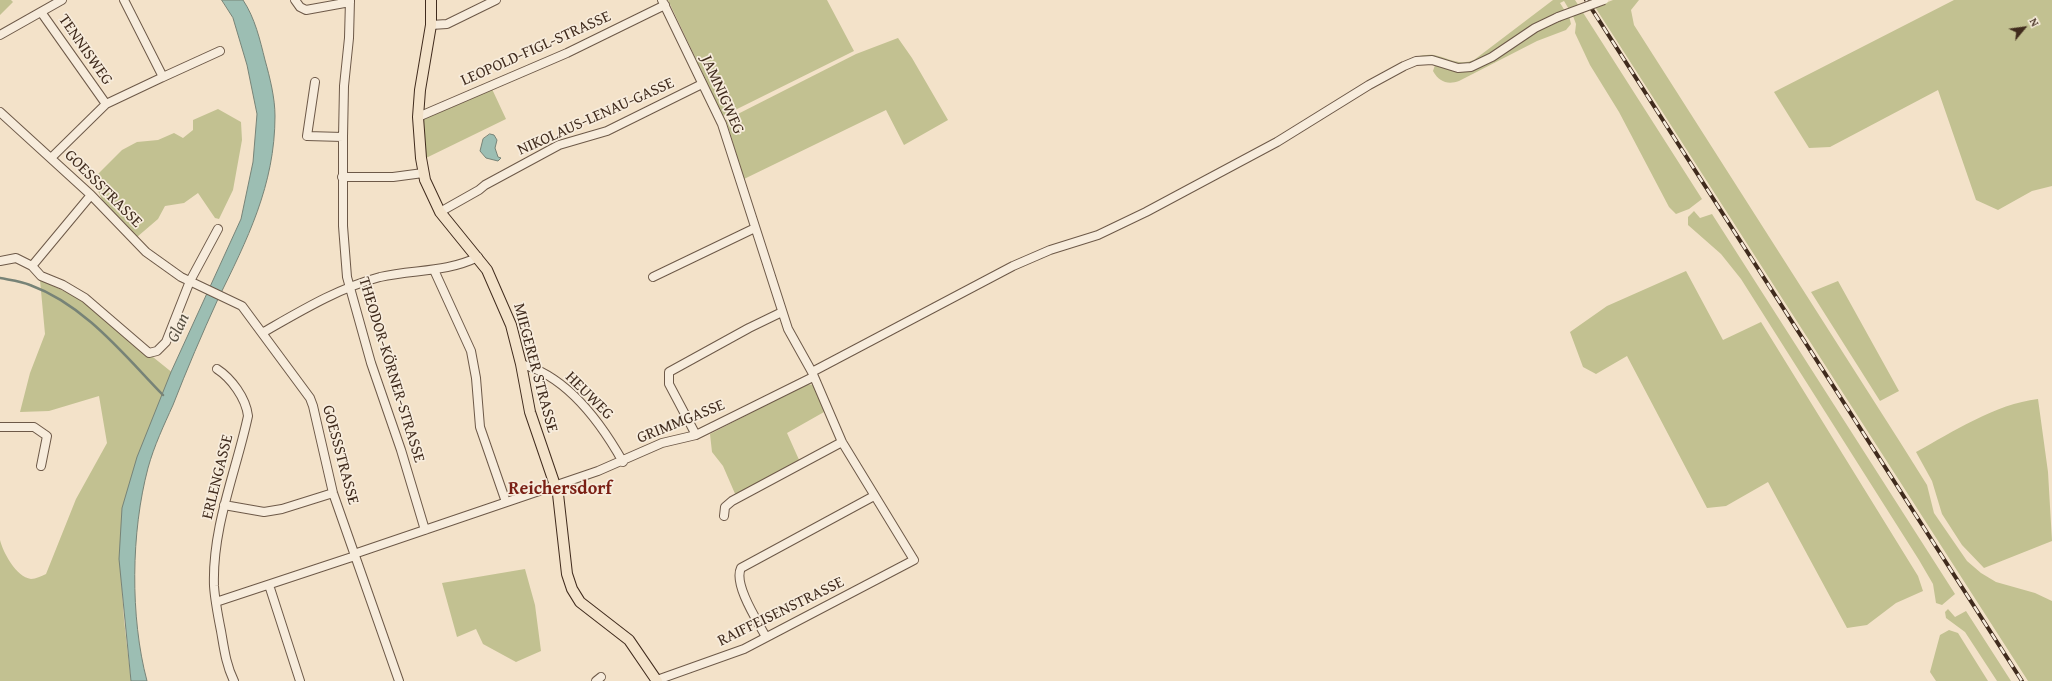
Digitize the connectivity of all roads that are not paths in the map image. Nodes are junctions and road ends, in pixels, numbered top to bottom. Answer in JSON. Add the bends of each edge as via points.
{"nodes":[{"id":1,"x":62,"y":0,"type":"edge"},
{"id":2,"x":124,"y":0,"type":"edge"},
{"id":3,"x":296,"y":0,"type":"edge"},
{"id":4,"x":432,"y":0,"type":"edge"},
{"id":5,"x":496,"y":0,"type":"edge"},
{"id":6,"x":1604,"y":0,"type":"edge"},
{"id":7,"x":350,"y":1,"type":"edge"},
{"id":8,"x":663,"y":2,"type":"edge"},
{"id":9,"x":41,"y":12,"type":"junction"},
{"id":10,"x":432,"y":25,"type":"junction"},
{"id":11,"x":0,"y":36,"type":"edge"},
{"id":12,"x":220,"y":51,"type":"dead end"},
{"id":13,"x":163,"y":77,"type":"junction"},
{"id":14,"x":315,"y":82,"type":"dead end"},
{"id":15,"x":702,"y":84,"type":"junction"},
{"id":16,"x":106,"y":104,"type":"junction"},
{"id":17,"x":0,"y":112,"type":"edge"},
{"id":18,"x":418,"y":117,"type":"junction"},
{"id":19,"x":343,"y":137,"type":"junction"},
{"id":20,"x":51,"y":158,"type":"junction"},
{"id":21,"x":423,"y":173,"type":"junction"},
{"id":22,"x":342,"y":177,"type":"junction"},
{"id":23,"x":91,"y":195,"type":"junction"},
{"id":24,"x":440,"y":212,"type":"junction"},
{"id":25,"x":755,"y":228,"type":"junction"},
{"id":26,"x":218,"y":229,"type":"dead end"},
{"id":27,"x":478,"y":257,"type":"junction"},
{"id":28,"x":0,"y":261,"type":"edge"},
{"id":29,"x":32,"y":266,"type":"junction"},
{"id":30,"x":434,"y":270,"type":"junction"},
{"id":31,"x":653,"y":277,"type":"dead end"},
{"id":32,"x":190,"y":281,"type":"junction"},
{"id":33,"x":349,"y":287,"type":"junction"},
{"id":34,"x":782,"y":312,"type":"junction"},
{"id":35,"x":262,"y":333,"type":"junction"},
{"id":36,"x":521,"y":364,"type":"junction"},
{"id":37,"x":217,"y":369,"type":"dead end"},
{"id":38,"x":813,"y":375,"type":"junction"},
{"id":39,"x":0,"y":427,"type":"edge"},
{"id":40,"x":696,"y":435,"type":"junction"},
{"id":41,"x":842,"y":442,"type":"junction"},
{"id":42,"x":623,"y":462,"type":"junction"},
{"id":43,"x":41,"y":466,"type":"dead end"},
{"id":44,"x":555,"y":485,"type":"junction"},
{"id":45,"x":333,"y":493,"type":"junction"},
{"id":46,"x":874,"y":496,"type":"junction"},
{"id":47,"x":506,"y":502,"type":"junction"},
{"id":48,"x":224,"y":505,"type":"junction"},
{"id":49,"x":724,"y":516,"type":"dead end"},
{"id":50,"x":425,"y":530,"type":"junction"},
{"id":51,"x":354,"y":555,"type":"junction"},
{"id":52,"x":914,"y":560,"type":"joint"},
{"id":53,"x":269,"y":585,"type":"junction"},
{"id":54,"x":216,"y":602,"type":"junction"},
{"id":55,"x":766,"y":637,"type":"junction"},
{"id":56,"x":657,"y":680,"type":"edge"},
{"id":57,"x":234,"y":681,"type":"edge"},
{"id":58,"x":300,"y":681,"type":"edge"},
{"id":59,"x":399,"y":681,"type":"edge"}],
"edges":[{"from":1,"to":9,"type":"street"},
{"from":2,"to":13,"type":"street"},
{"from":3,"to":7,"type":"street","via":[[300,7],[306,10]]},
{"from":4,"to":10,"type":"main road","name":"MIEGERER STRASSE"},
{"from":5,"to":10,"type":"street","via":[[446,24]]},
{"from":6,"to":38,"type":"street","name":"GRIMMGASSE","bridge":true,"via":[[1535,28],[1492,57],[1471,67],[1458,68],[1432,60],[1416,61],[1404,66],[1277,142],[1146,212],[1098,235],[1050,250],[1013,266]]},
{"from":7,"to":19,"type":"street","name":"THEODOR-KÖRNER-STRASSE"},
{"from":8,"to":15,"type":"street","name":"JAMNIGWEG"},
{"from":8,"to":18,"type":"street","name":"LEOPOLD-FIGL-STRASSE","via":[[567,53]]},
{"from":9,"to":11,"type":"street"},
{"from":9,"to":16,"type":"street","name":"TENNISWEG"},
{"from":10,"to":18,"type":"main road","name":"MIEGERER STRASSE","via":[[420,90]]},
{"from":12,"to":13,"type":"street"},
{"from":13,"to":16,"type":"street"},
{"from":14,"to":19,"type":"street","via":[[307,136]]},
{"from":15,"to":24,"type":"street","name":"NIKOLAUS-LENAU-GASSE","via":[[607,131],[559,145]]},
{"from":15,"to":25,"type":"street","name":"JAMNIGWEG","via":[[722,124]]},
{"from":16,"to":20,"type":"street"},
{"from":17,"to":20,"type":"street","name":"GOESSSTRASSE"},
{"from":18,"to":21,"type":"main road","name":"MIEGERER STRASSE"},
{"from":19,"to":22,"type":"street","name":"THEODOR-KÖRNER-STRASSE"},
{"from":20,"to":23,"type":"street","name":"GOESSSTRASSE"},
{"from":21,"to":22,"type":"street","via":[[393,177]]},
{"from":21,"to":24,"type":"main road","name":"MIEGERER STRASSE"},
{"from":22,"to":33,"type":"street","name":"THEODOR-KÖRNER-STRASSE","via":[[343,226]]},
{"from":23,"to":29,"type":"street"},
{"from":23,"to":32,"type":"street","name":"GOESSSTRASSE","via":[[146,252]]},
{"from":24,"to":27,"type":"main road","name":"MIEGERER STRASSE"},
{"from":25,"to":31,"type":"street"},
{"from":25,"to":34,"type":"street","name":"JAMNIGWEG"},
{"from":26,"to":32,"type":"street"},
{"from":27,"to":30,"type":"street","via":[[458,266]]},
{"from":27,"to":36,"type":"main road","name":"MIEGERER STRASSE","via":[[493,280],[515,338]]},
{"from":28,"to":29,"type":"street","via":[[16,258]]},
{"from":29,"to":32,"type":"street","via":[[41,276],[85,298],[149,353],[157,351],[166,342]]},
{"from":30,"to":33,"type":"street","via":[[381,277]]},
{"from":30,"to":47,"type":"street","via":[[471,351],[480,427]]},
{"from":32,"to":35,"type":"street","name":"GOESSSTRASSE","via":[[235,302],[246,310]]},
{"from":33,"to":35,"type":"street"},
{"from":33,"to":50,"type":"street","name":"THEODOR-KÖRNER-STRASSE"},
{"from":34,"to":38,"type":"street","name":"JAMNIGWEG","via":[[788,329]]},
{"from":34,"to":40,"type":"street","via":[[669,372],[669,384]]},
{"from":35,"to":45,"type":"street","name":"GOESSSTRASSE","via":[[312,402]]},
{"from":36,"to":42,"type":"street","name":"HEUWEG","via":[[551,378],[568,391],[604,430]]},
{"from":36,"to":44,"type":"main road","name":"MIEGERER STRASSE","via":[[530,412]]},
{"from":37,"to":48,"type":"street","name":"ERLENGASSE","via":[[228,378],[240,395],[248,416]]},
{"from":38,"to":40,"type":"street","name":"GRIMMGASSE"},
{"from":38,"to":41,"type":"street","name":"JAMNIGWEG"},
{"from":39,"to":43,"type":"street","via":[[34,427],[47,436]]},
{"from":40,"to":42,"type":"street","name":"GRIMMGASSE","via":[[662,443]]},
{"from":41,"to":46,"type":"street","name":"JAMNIGWEG"},
{"from":41,"to":49,"type":"street","via":[[732,501],[725,507]]},
{"from":42,"to":44,"type":"street","name":"GRIMMGASSE"},
{"from":44,"to":47,"type":"street","name":"GRIMMGASSE"},
{"from":44,"to":56,"type":"main road","name":"MIEGERER STRASSE","via":[[567,574],[572,589],[580,602],[629,640]]},
{"from":45,"to":48,"type":"street","via":[[264,512]]},
{"from":45,"to":51,"type":"street","name":"GOESSSTRASSE"},
{"from":46,"to":52,"type":"street","name":"JAMNIGWEG"},
{"from":46,"to":55,"type":"street","via":[[741,568],[739,575],[744,595]]},
{"from":47,"to":50,"type":"street","name":"GRIMMGASSE"},
{"from":48,"to":54,"type":"street","name":"ERLENGASSE","via":[[215,564]]},
{"from":50,"to":51,"type":"street","name":"GRIMMGASSE"},
{"from":51,"to":53,"type":"street","name":"GRIMMGASSE"},
{"from":51,"to":59,"type":"street","name":"GOESSSTRASSE"},
{"from":52,"to":55,"type":"street","name":"RAIFFEISENSTRASSE"},
{"from":53,"to":54,"type":"street","name":"GRIMMGASSE"},
{"from":53,"to":58,"type":"street"},
{"from":54,"to":57,"type":"street","name":"ERLENGASSE","via":[[225,656]]},
{"from":55,"to":56,"type":"street","name":"RAIFFEISENSTRASSE","via":[[735,653]]}]}
